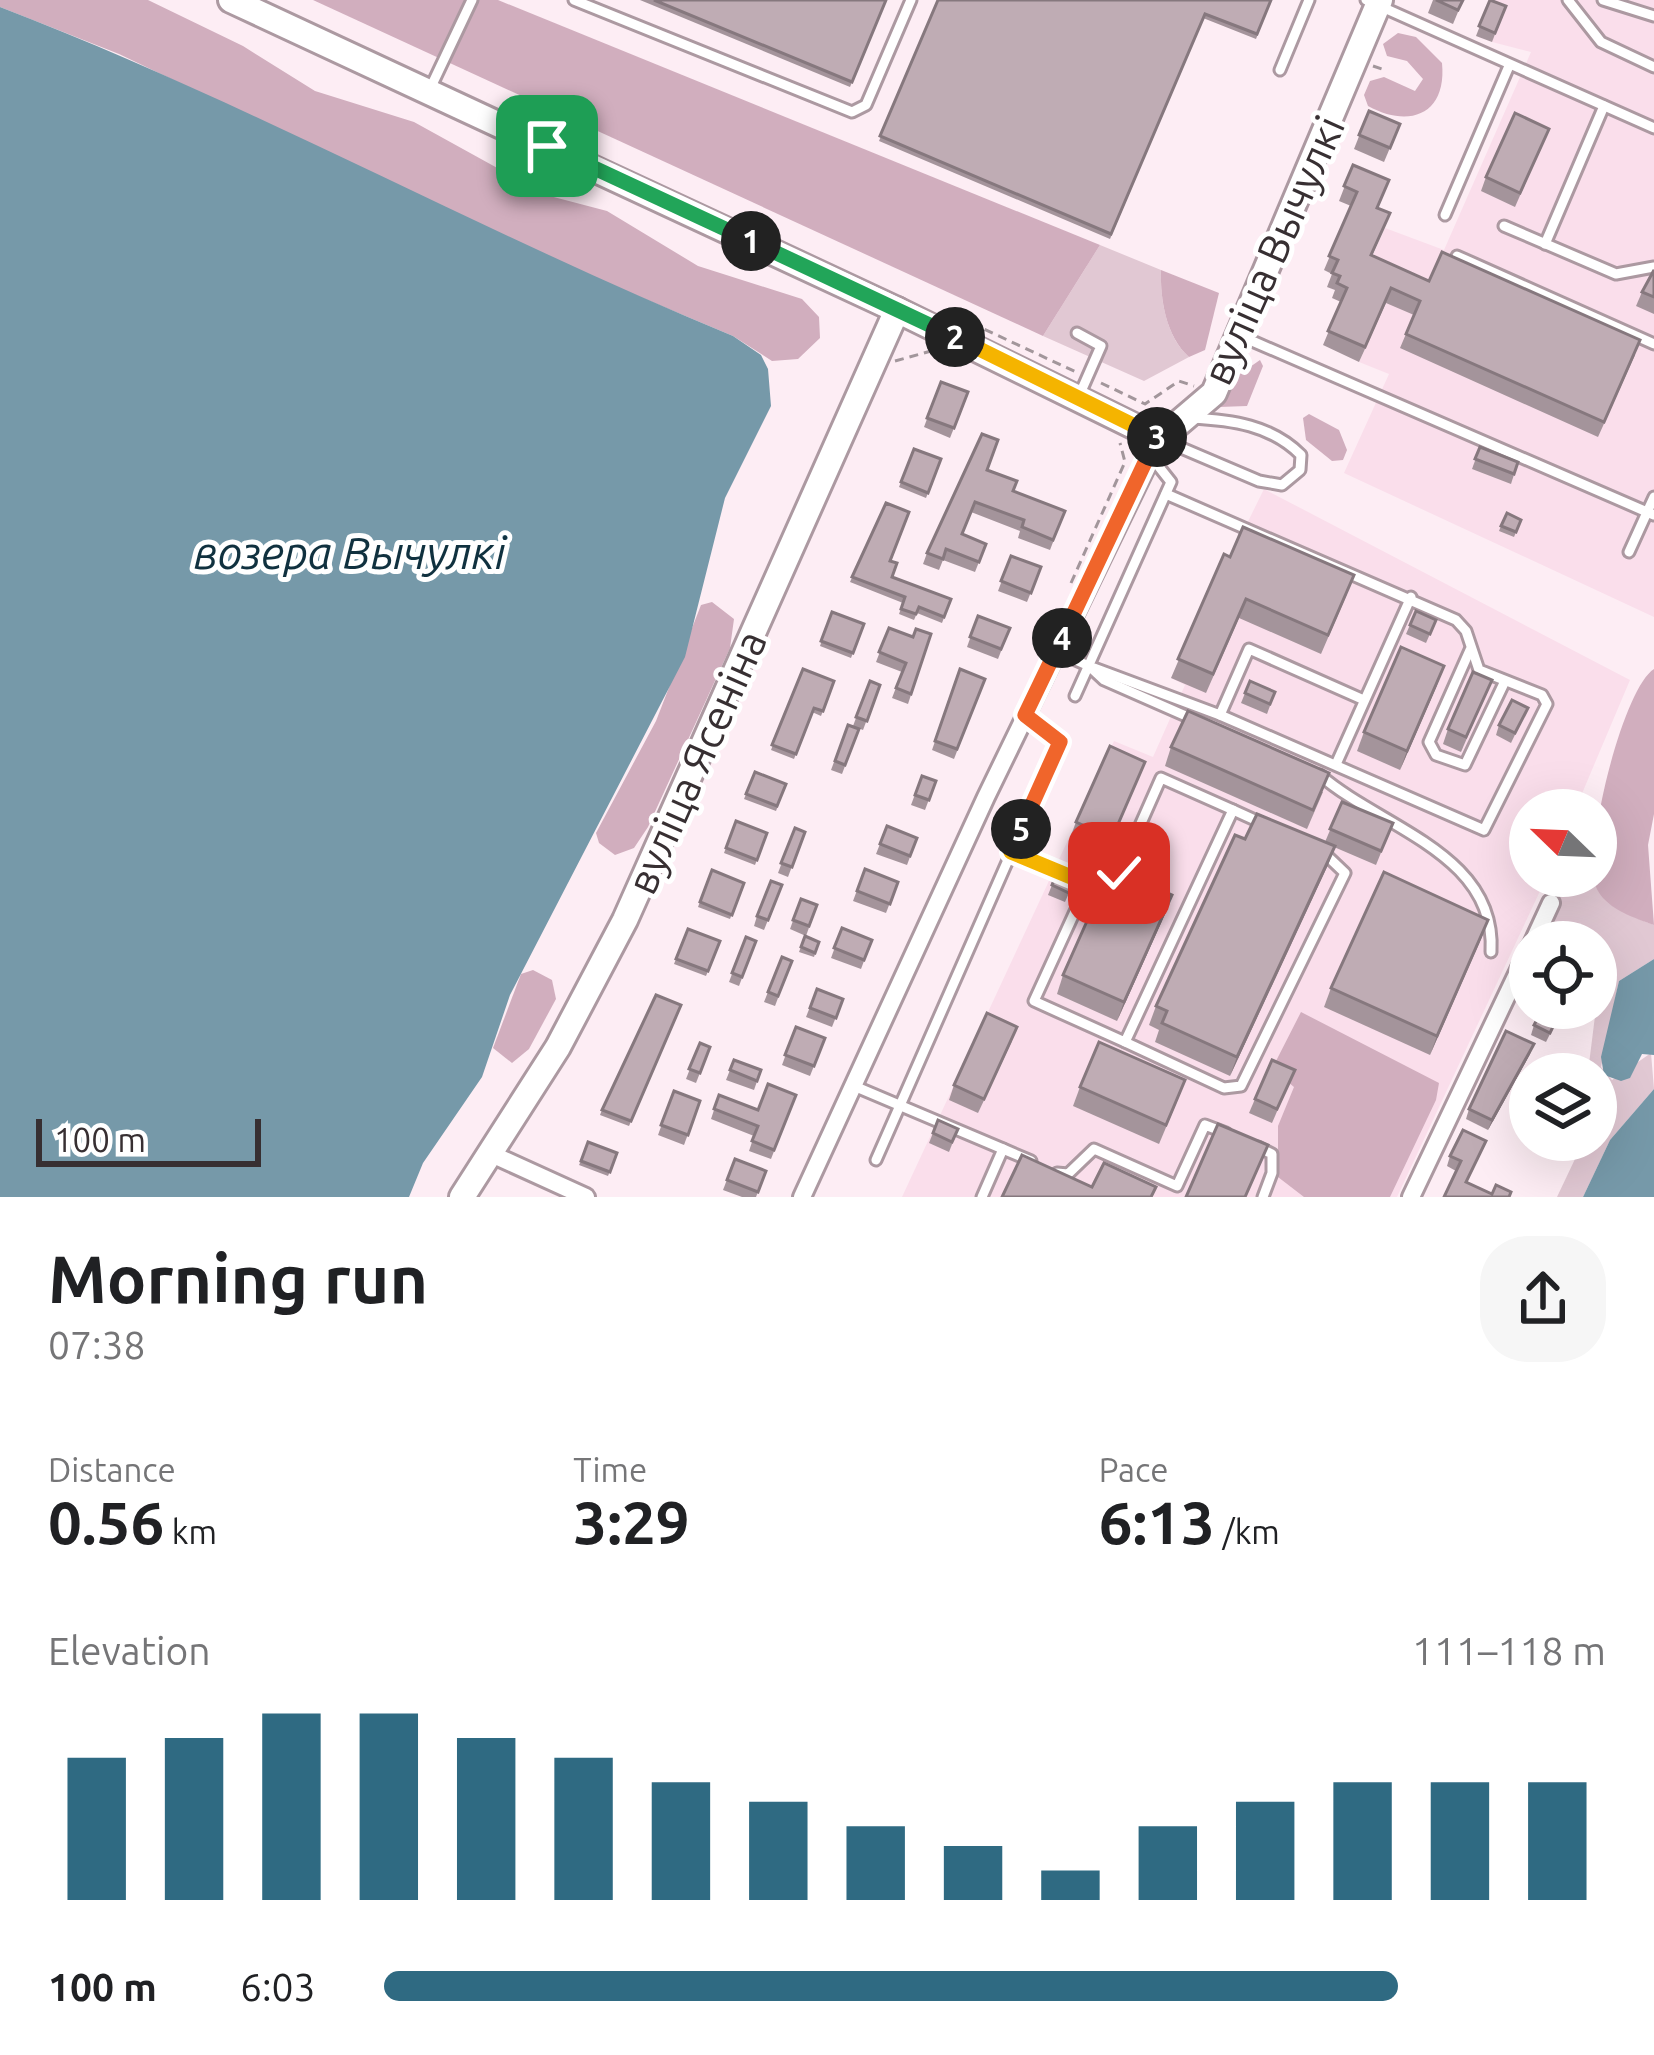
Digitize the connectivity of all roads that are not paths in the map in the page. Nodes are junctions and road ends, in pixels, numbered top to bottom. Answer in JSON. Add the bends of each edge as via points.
{"nodes":[{"id":1,"x":230,"y":0,"type":"edge"},
{"id":2,"x":472,"y":0,"type":"edge"},
{"id":3,"x":574,"y":0,"type":"edge"},
{"id":4,"x":911,"y":0,"type":"edge"},
{"id":5,"x":1309,"y":0,"type":"edge"},
{"id":6,"x":1568,"y":0,"type":"edge"},
{"id":7,"x":1603,"y":0,"type":"edge"},
{"id":8,"x":1375,"y":2,"type":"edge"},
{"id":9,"x":1654,"y":16,"type":"edge"},
{"id":10,"x":1509,"y":66,"type":"junction"},
{"id":11,"x":1654,"y":67,"type":"edge"},
{"id":12,"x":1280,"y":70,"type":"dead end"},
{"id":13,"x":429,"y":91,"type":"junction"},
{"id":14,"x":1604,"y":106,"type":"junction"},
{"id":15,"x":1654,"y":128,"type":"edge"},
{"id":16,"x":1444,"y":215,"type":"dead end"},
{"id":17,"x":1504,"y":226,"type":"dead end"},
{"id":18,"x":1545,"y":244,"type":"junction"},
{"id":19,"x":1456,"y":256,"type":"edge"},
{"id":20,"x":1654,"y":267,"type":"edge"},
{"id":21,"x":897,"y":310,"type":"junction"},
{"id":22,"x":1077,"y":333,"type":"dead end"},
{"id":23,"x":1238,"y":335,"type":"junction"},
{"id":24,"x":1654,"y":344,"type":"edge"},
{"id":25,"x":1083,"y":387,"type":"junction"},
{"id":26,"x":1191,"y":418,"type":"junction"},
{"id":27,"x":1156,"y":448,"type":"junction"},
{"id":28,"x":1166,"y":494,"type":"junction"},
{"id":29,"x":1654,"y":496,"type":"edge"},
{"id":30,"x":1650,"y":513,"type":"edge"},
{"id":31,"x":1629,"y":552,"type":"dead end"},
{"id":32,"x":1411,"y":597,"type":"junction"},
{"id":33,"x":1470,"y":650,"type":"junction"},
{"id":34,"x":1055,"y":651,"type":"junction"},
{"id":35,"x":1089,"y":666,"type":"junction"},
{"id":36,"x":1505,"y":680,"type":"junction"},
{"id":37,"x":1076,"y":696,"type":"dead end"},
{"id":38,"x":1364,"y":700,"type":"junction"},
{"id":39,"x":1025,"y":715,"type":"junction"},
{"id":40,"x":1220,"y":715,"type":"junction"},
{"id":41,"x":1216,"y":730,"type":"edge"},
{"id":42,"x":1337,"y":762,"type":"junction"},
{"id":43,"x":1299,"y":766,"type":"edge"},
{"id":44,"x":1232,"y":810,"type":"junction"},
{"id":45,"x":1274,"y":829,"type":"edge"},
{"id":46,"x":1315,"y":848,"type":"edge"},
{"id":47,"x":1011,"y":852,"type":"junction"},
{"id":48,"x":1088,"y":884,"type":"junction"},
{"id":49,"x":1551,"y":903,"type":"dead end"},
{"id":50,"x":1542,"y":921,"type":"edge"},
{"id":51,"x":1491,"y":952,"type":"dead end"},
{"id":52,"x":1509,"y":991,"type":"edge"},
{"id":53,"x":1125,"y":1042,"type":"junction"},
{"id":54,"x":854,"y":1085,"type":"junction"},
{"id":55,"x":901,"y":1105,"type":"junction"},
{"id":56,"x":1003,"y":1148,"type":"junction"},
{"id":57,"x":487,"y":1152,"type":"junction"},
{"id":58,"x":876,"y":1160,"type":"dead end"},
{"id":59,"x":1174,"y":1191,"type":"edge"},
{"id":60,"x":462,"y":1197,"type":"edge"},
{"id":61,"x":586,"y":1197,"type":"edge"},
{"id":62,"x":802,"y":1197,"type":"edge"},
{"id":63,"x":982,"y":1197,"type":"edge"},
{"id":64,"x":1263,"y":1197,"type":"edge"},
{"id":65,"x":1411,"y":1197,"type":"edge"}],
"edges":[{"from":1,"to":13,"type":"street"},
{"from":2,"to":13,"type":"lane"},
{"from":3,"to":4,"type":"lane","via":[[851,112],[866,105]]},
{"from":5,"to":12,"type":"lane"},
{"from":6,"to":11,"type":"lane","via":[[1601,42]]},
{"from":7,"to":9,"type":"lane"},
{"from":8,"to":10,"type":"lane"},
{"from":8,"to":23,"type":"street","name":"вуліца Вычулкі"},
{"from":10,"to":14,"type":"lane"},
{"from":10,"to":16,"type":"lane"},
{"from":13,"to":21,"type":"street"},
{"from":14,"to":15,"type":"lane"},
{"from":14,"to":18,"type":"lane"},
{"from":17,"to":18,"type":"lane"},
{"from":18,"to":20,"type":"lane","via":[[1616,274]]},
{"from":19,"to":24,"type":"lane"},
{"from":21,"to":25,"type":"street"},
{"from":21,"to":57,"type":"street","name":"вуліца Ясеніна","via":[[625,920],[558,1047]]},
{"from":22,"to":25,"type":"lane","via":[[1101,346]]},
{"from":23,"to":26,"type":"street","name":"вуліца Вычулкі","via":[[1214,393]]},
{"from":23,"to":30,"type":"lane"},
{"from":25,"to":27,"type":"street"},
{"from":26,"to":27,"type":"street","name":"вуліца Вычулкі"},
{"from":26,"to":27,"type":"lane","via":[[1270,433],[1301,455],[1300,470],[1282,484],[1258,481]]},
{"from":27,"to":28,"type":"lane","via":[[1171,482]]},
{"from":27,"to":34,"type":"street","name":"вуліца Вычулкі"},
{"from":28,"to":32,"type":"lane"},
{"from":28,"to":35,"type":"lane"},
{"from":29,"to":30,"type":"lane"},
{"from":30,"to":31,"type":"lane"},
{"from":32,"to":33,"type":"lane","via":[[1456,620]]},
{"from":32,"to":38,"type":"lane"},
{"from":33,"to":36,"type":"lane","via":[[1479,670]]},
{"from":33,"to":36,"type":"lane","via":[[1429,742],[1436,755],[1465,765]]},
{"from":34,"to":35,"type":"lane"},
{"from":34,"to":39,"type":"street","name":"вуліца Вычулкі"},
{"from":35,"to":37,"type":"lane"},
{"from":35,"to":40,"type":"lane"},
{"from":35,"to":41,"type":"lane"},
{"from":36,"to":42,"type":"lane","via":[[1547,704],[1484,830]]},
{"from":38,"to":40,"type":"lane","via":[[1249,649]]},
{"from":38,"to":42,"type":"lane"},
{"from":39,"to":47,"type":"lane","via":[[1060,742]]},
{"from":39,"to":54,"type":"street","name":"вуліца Вычулкі"},
{"from":40,"to":42,"type":"lane"},
{"from":43,"to":51,"type":"lane","via":[[1454,862],[1493,924]]},
{"from":44,"to":45,"type":"lane"},
{"from":44,"to":48,"type":"lane","via":[[1161,778],[1119,873]]},
{"from":44,"to":53,"type":"lane"},
{"from":46,"to":53,"type":"lane","via":[[1345,873],[1241,1086],[1224,1088]]},
{"from":47,"to":48,"type":"lane"},
{"from":47,"to":55,"type":"lane"},
{"from":48,"to":53,"type":"lane","via":[[1034,1001]]},
{"from":49,"to":50,"type":"street"},
{"from":52,"to":65,"type":"street"},
{"from":54,"to":55,"type":"lane"},
{"from":54,"to":62,"type":"street","name":"вуліца Вычулкі"},
{"from":55,"to":56,"type":"lane"},
{"from":55,"to":58,"type":"lane"},
{"from":56,"to":59,"type":"lane","via":[[1063,1175],[1094,1149]]},
{"from":56,"to":63,"type":"lane"},
{"from":57,"to":60,"type":"street","name":"вуліца Ясеніна"},
{"from":57,"to":61,"type":"street"},
{"from":59,"to":64,"type":"lane","via":[[1208,1125],[1272,1154]]}]}
